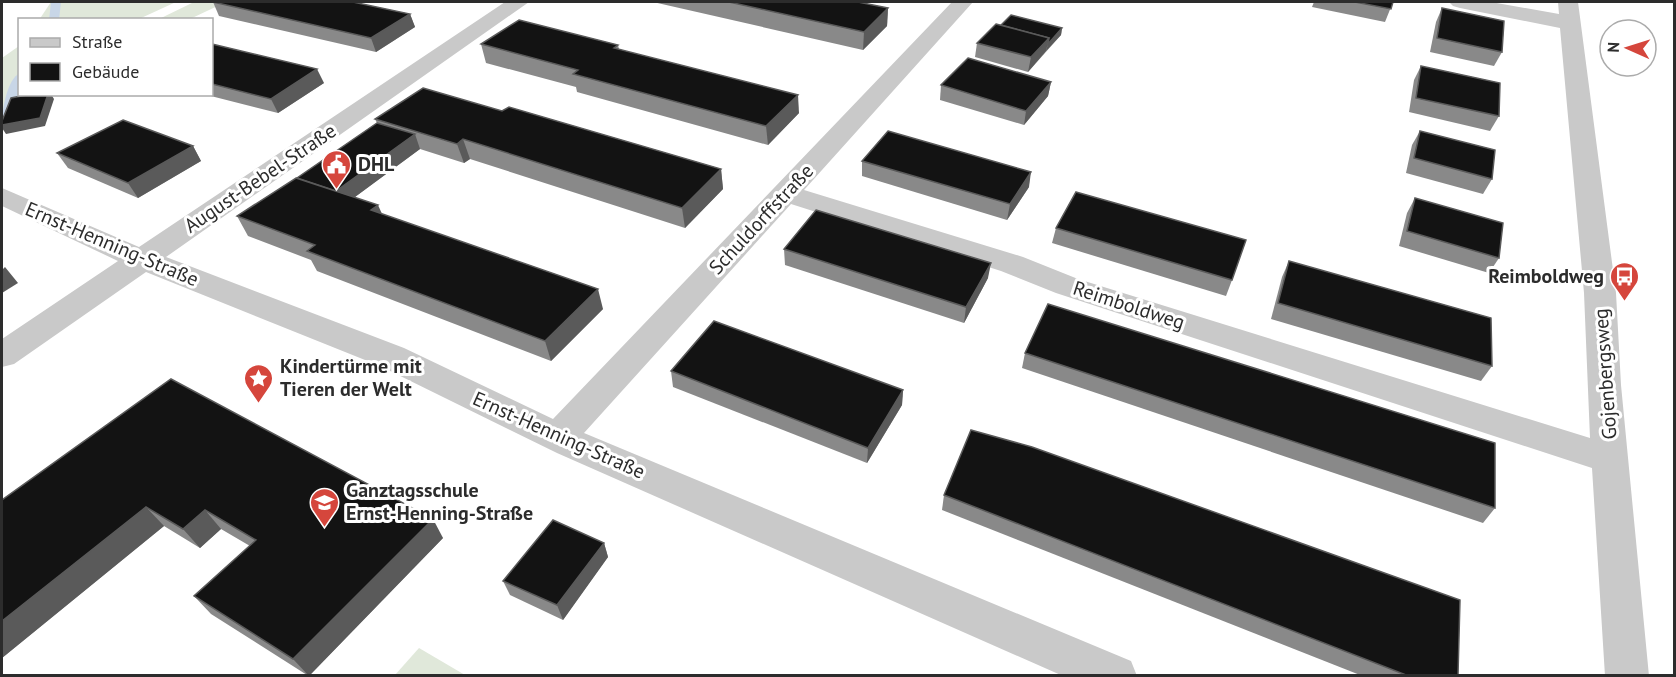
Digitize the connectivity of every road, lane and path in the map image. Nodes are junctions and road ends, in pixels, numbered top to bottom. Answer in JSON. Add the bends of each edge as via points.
{"nodes":[{"id":1,"x":518,"y":2,"type":"edge"},
{"id":2,"x":963,"y":2,"type":"edge"},
{"id":3,"x":1460,"y":2,"type":"edge"},
{"id":4,"x":1569,"y":12,"type":"edge"},
{"id":5,"x":786,"y":193,"type":"junction"},
{"id":6,"x":2,"y":196,"type":"edge"},
{"id":7,"x":141,"y":259,"type":"junction"},
{"id":8,"x":2,"y":355,"type":"edge"},
{"id":9,"x":558,"y":436,"type":"junction"},
{"id":10,"x":1611,"y":459,"type":"junction"},
{"id":11,"x":1115,"y":675,"type":"edge"},
{"id":12,"x":1627,"y":675,"type":"edge"}],
"edges":[{"from":1,"to":7,"type":"street","name":"August-Bebel-Straße"},
{"from":2,"to":5,"type":"street","name":"Schuldorffstraße"},
{"from":3,"to":4,"type":"street"},
{"from":4,"to":10,"type":"street","name":"Gojenbergsweg","via":[[1600,294]]},
{"from":5,"to":9,"type":"street","name":"Schuldorffstraße"},
{"from":5,"to":10,"type":"street","name":"Reimboldweg"},
{"from":6,"to":7,"type":"street","name":"Ernst-Henning-Straße"},
{"from":7,"to":8,"type":"street","name":"August-Bebel-Straße"},
{"from":7,"to":9,"type":"street","name":"Ernst-Henning-Straße","via":[[392,357]]},
{"from":9,"to":11,"type":"street","name":"Ernst-Henning-Straße"},
{"from":10,"to":12,"type":"street","name":"Gojenbergsweg"}]}
